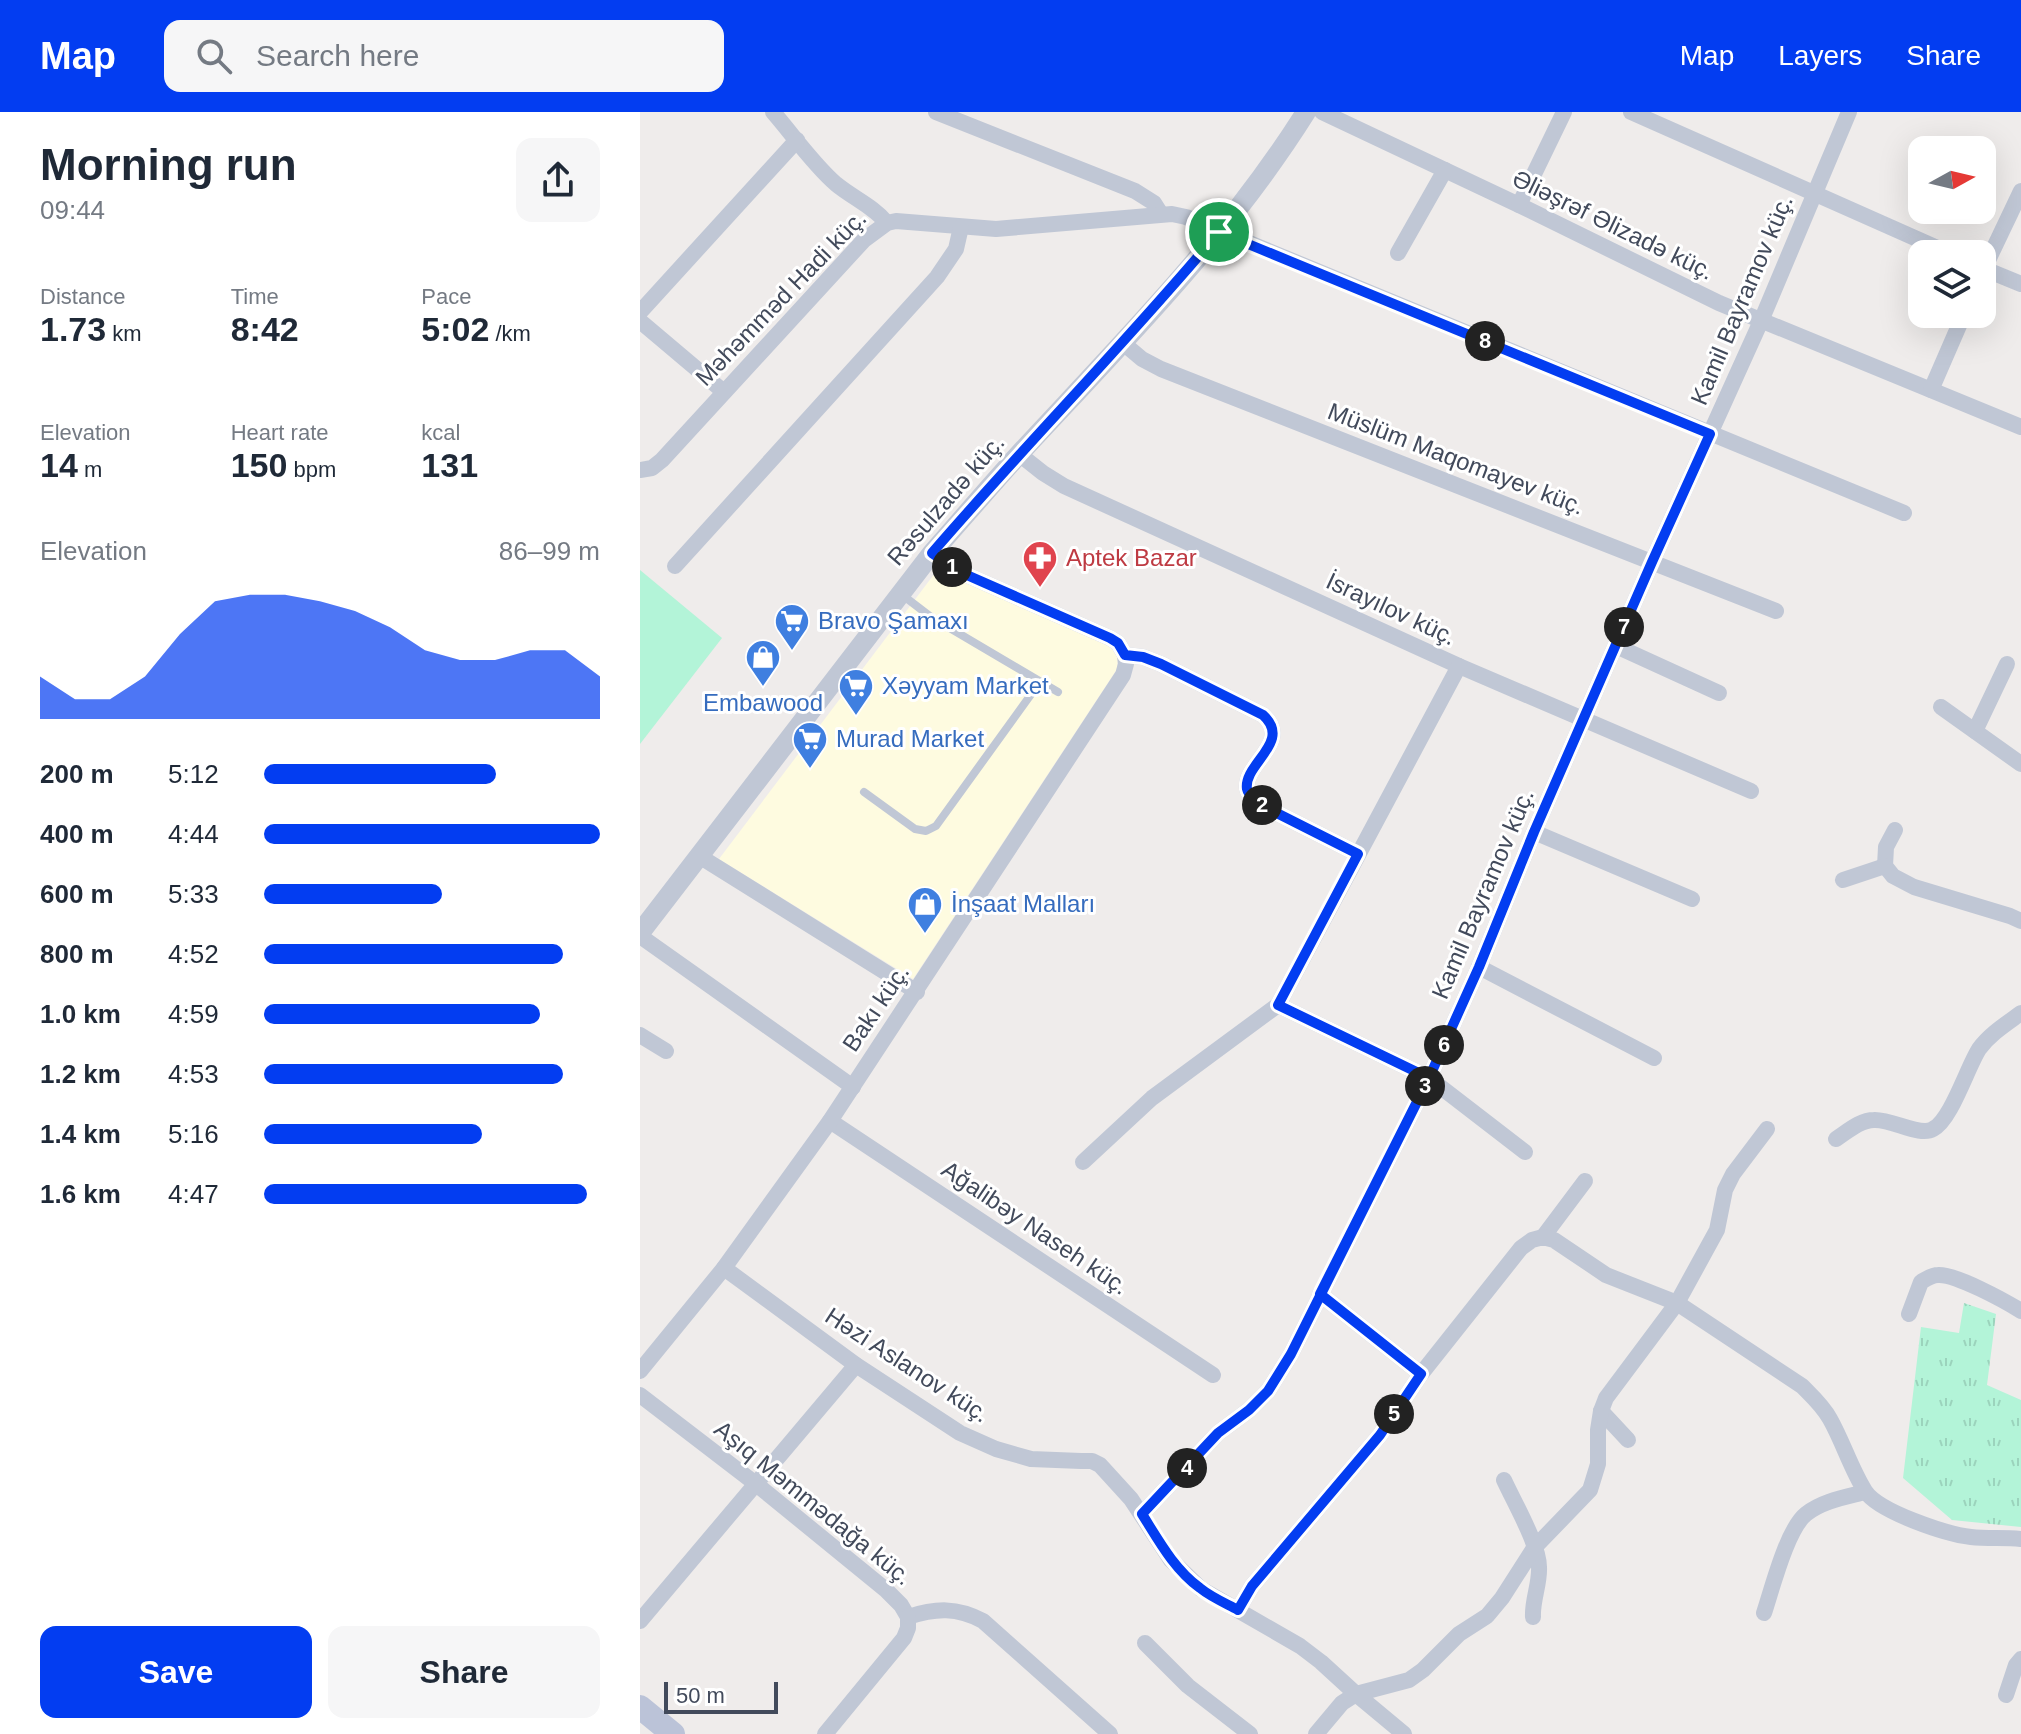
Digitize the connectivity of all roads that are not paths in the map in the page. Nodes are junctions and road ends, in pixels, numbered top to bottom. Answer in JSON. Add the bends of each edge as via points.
{"nodes":[{"id":1,"x":773,"y":112,"type":"edge"},
{"id":2,"x":936,"y":112,"type":"edge"},
{"id":3,"x":1306,"y":112,"type":"edge"},
{"id":4,"x":1322,"y":112,"type":"edge"},
{"id":5,"x":1564,"y":112,"type":"edge"},
{"id":6,"x":1631,"y":112,"type":"edge"},
{"id":7,"x":1849,"y":112,"type":"edge"},
{"id":8,"x":797,"y":140,"type":"junction"},
{"id":9,"x":1445,"y":170,"type":"junction"},
{"id":10,"x":2021,"y":191,"type":"edge"},
{"id":11,"x":1813,"y":193,"type":"junction"},
{"id":12,"x":1519,"y":205,"type":"junction"},
{"id":13,"x":1161,"y":214,"type":"junction"},
{"id":14,"x":887,"y":223,"type":"junction"},
{"id":15,"x":961,"y":227,"type":"junction"},
{"id":16,"x":1219,"y":232,"type":"junction"},
{"id":17,"x":1919,"y":240,"type":"edge"},
{"id":18,"x":1996,"y":243,"type":"edge"},
{"id":19,"x":1398,"y":253,"type":"dead end"},
{"id":20,"x":1996,"y":275,"type":"edge"},
{"id":21,"x":2021,"y":284,"type":"edge"},
{"id":22,"x":640,"y":312,"type":"edge"},
{"id":23,"x":640,"y":321,"type":"edge"},
{"id":24,"x":1761,"y":321,"type":"junction"},
{"id":25,"x":1958,"y":328,"type":"edge"},
{"id":26,"x":1123,"y":343,"type":"junction"},
{"id":27,"x":1931,"y":390,"type":"junction"},
{"id":28,"x":724,"y":392,"type":"junction"},
{"id":29,"x":2021,"y":427,"type":"edge"},
{"id":30,"x":1710,"y":434,"type":"junction"},
{"id":31,"x":1019,"y":454,"type":"junction"},
{"id":32,"x":640,"y":470,"type":"edge"},
{"id":33,"x":1904,"y":513,"type":"dead end"},
{"id":34,"x":932,"y":553,"type":"junction"},
{"id":35,"x":1652,"y":562,"type":"junction"},
{"id":36,"x":675,"y":566,"type":"dead end"},
{"id":37,"x":900,"y":593,"type":"junction"},
{"id":38,"x":1776,"y":611,"type":"dead end"},
{"id":39,"x":1616,"y":646,"type":"junction"},
{"id":40,"x":1125,"y":655,"type":"junction"},
{"id":41,"x":2007,"y":664,"type":"dead end"},
{"id":42,"x":1459,"y":666,"type":"junction"},
{"id":43,"x":1040,"y":682,"type":"junction"},
{"id":44,"x":1058,"y":692,"type":"dead end"},
{"id":45,"x":1719,"y":693,"type":"dead end"},
{"id":46,"x":1941,"y":707,"type":"dead end"},
{"id":47,"x":1584,"y":719,"type":"junction"},
{"id":48,"x":1975,"y":731,"type":"junction"},
{"id":49,"x":2021,"y":764,"type":"edge"},
{"id":50,"x":1751,"y":791,"type":"dead end"},
{"id":51,"x":864,"y":792,"type":"dead end"},
{"id":52,"x":1895,"y":830,"type":"dead end"},
{"id":53,"x":1534,"y":832,"type":"junction"},
{"id":54,"x":1358,"y":854,"type":"junction"},
{"id":55,"x":699,"y":856,"type":"junction"},
{"id":56,"x":1885,"y":866,"type":"junction"},
{"id":57,"x":1843,"y":880,"type":"dead end"},
{"id":58,"x":1692,"y":899,"type":"dead end"},
{"id":59,"x":2021,"y":921,"type":"edge"},
{"id":60,"x":640,"y":935,"type":"edge"},
{"id":61,"x":1479,"y":967,"type":"junction"},
{"id":62,"x":917,"y":992,"type":"junction"},
{"id":63,"x":1278,"y":1005,"type":"junction"},
{"id":64,"x":2021,"y":1013,"type":"edge"},
{"id":65,"x":640,"y":1035,"type":"edge"},
{"id":66,"x":666,"y":1051,"type":"dead end"},
{"id":67,"x":1654,"y":1058,"type":"dead end"},
{"id":68,"x":1429,"y":1078,"type":"junction"},
{"id":69,"x":853,"y":1087,"type":"junction"},
{"id":70,"x":830,"y":1121,"type":"junction"},
{"id":71,"x":1767,"y":1129,"type":"dead end"},
{"id":72,"x":1836,"y":1139,"type":"dead end"},
{"id":73,"x":1525,"y":1152,"type":"dead end"},
{"id":74,"x":1083,"y":1162,"type":"dead end"},
{"id":75,"x":1585,"y":1181,"type":"dead end"},
{"id":76,"x":1543,"y":1237,"type":"junction"},
{"id":77,"x":724,"y":1268,"type":"junction"},
{"id":78,"x":1320,"y":1294,"type":"junction"},
{"id":79,"x":1677,"y":1303,"type":"junction"},
{"id":80,"x":2021,"y":1311,"type":"edge"},
{"id":81,"x":1909,"y":1314,"type":"dead end"},
{"id":82,"x":856,"y":1365,"type":"junction"},
{"id":83,"x":640,"y":1371,"type":"edge"},
{"id":84,"x":1421,"y":1374,"type":"junction"},
{"id":85,"x":1213,"y":1375,"type":"dead end"},
{"id":86,"x":640,"y":1395,"type":"edge"},
{"id":87,"x":1601,"y":1411,"type":"junction"},
{"id":88,"x":1628,"y":1440,"type":"dead end"},
{"id":89,"x":1504,"y":1480,"type":"dead end"},
{"id":90,"x":756,"y":1484,"type":"junction"},
{"id":91,"x":1865,"y":1492,"type":"junction"},
{"id":92,"x":1142,"y":1514,"type":"junction"},
{"id":93,"x":2021,"y":1539,"type":"edge"},
{"id":94,"x":1534,"y":1548,"type":"junction"},
{"id":95,"x":1238,"y":1610,"type":"junction"},
{"id":96,"x":1764,"y":1613,"type":"dead end"},
{"id":97,"x":908,"y":1617,"type":"junction"},
{"id":98,"x":1533,"y":1617,"type":"dead end"},
{"id":99,"x":640,"y":1621,"type":"edge"},
{"id":100,"x":1145,"y":1643,"type":"dead end"},
{"id":101,"x":2021,"y":1659,"type":"edge"},
{"id":102,"x":1356,"y":1694,"type":"junction"},
{"id":103,"x":2006,"y":1695,"type":"dead end"},
{"id":104,"x":640,"y":1707,"type":"edge"},
{"id":105,"x":673,"y":1734,"type":"edge"},
{"id":106,"x":825,"y":1734,"type":"edge"},
{"id":107,"x":1110,"y":1734,"type":"edge"},
{"id":108,"x":1250,"y":1734,"type":"edge"},
{"id":109,"x":1316,"y":1734,"type":"edge"},
{"id":110,"x":1404,"y":1734,"type":"edge"}],
"edges":[{"from":1,"to":8,"type":"street"},
{"from":2,"to":13,"type":"street","via":[[1135,191]]},
{"from":3,"to":16,"type":"street","name":"Rəsulzadə küç."},
{"from":4,"to":9,"type":"street","name":"Əliəşrəf Əlizadə küç."},
{"from":5,"to":12,"type":"street"},
{"from":6,"to":11,"type":"street"},
{"from":7,"to":11,"type":"street","name":"Kamil Bayramov küç."},
{"from":8,"to":14,"type":"street","via":[[839,187]]},
{"from":8,"to":22,"type":"street"},
{"from":9,"to":12,"type":"street","name":"Əliəşrəf Əlizadə küç."},
{"from":9,"to":19,"type":"street"},
{"from":10,"to":18,"type":"street"},
{"from":11,"to":17,"type":"street"},
{"from":11,"to":24,"type":"street","name":"Kamil Bayramov küç."},
{"from":12,"to":24,"type":"street","name":"Əliəşrəf Əlizadə küç."},
{"from":13,"to":15,"type":"street","name":"Məhəmməd Hadi küç.","via":[[1016,228]]},
{"from":13,"to":16,"type":"street","name":"Məhəmməd Hadi küç.","via":[[1186,217]]},
{"from":14,"to":15,"type":"street","name":"Məhəmməd Hadi küç.","via":[[907,220]]},
{"from":14,"to":28,"type":"street","name":"Məhəmməd Hadi küç.","via":[[864,240]]},
{"from":15,"to":36,"type":"street","via":[[956,249],[937,277]]},
{"from":16,"to":26,"type":"street","name":"Rəsulzadə küç."},
{"from":16,"to":30,"type":"street","name":"Məhəmməd Hadi küç."},
{"from":20,"to":21,"type":"street"},
{"from":23,"to":28,"type":"street"},
{"from":24,"to":27,"type":"street","name":"Əliəşrəf Əlizadə küç."},
{"from":24,"to":30,"type":"street","name":"Kamil Bayramov küç."},
{"from":25,"to":27,"type":"street"},
{"from":26,"to":31,"type":"street","name":"Rəsulzadə küç."},
{"from":26,"to":35,"type":"street","name":"Müslüm Maqomayev küç.","via":[[1161,369]]},
{"from":27,"to":29,"type":"street","name":"Əliəşrəf Əlizadə küç."},
{"from":28,"to":32,"type":"street","name":"Məhəmməd Hadi küç.","via":[[662,460]]},
{"from":30,"to":33,"type":"street","name":"Məhəmməd Hadi küç."},
{"from":30,"to":35,"type":"street","name":"Kamil Bayramov küç."},
{"from":31,"to":34,"type":"street","name":"Rəsulzadə küç."},
{"from":31,"to":42,"type":"street","name":"İsrayılov küç.","via":[[1064,486]]},
{"from":34,"to":37,"type":"street","name":"Rəsulzadə küç."},
{"from":34,"to":40,"type":"street","via":[[960,572],[1110,638]]},
{"from":35,"to":38,"type":"street","name":"Müslüm Maqomayev küç."},
{"from":35,"to":39,"type":"street","name":"Kamil Bayramov küç."},
{"from":37,"to":43,"type":"lane"},
{"from":37,"to":55,"type":"street","name":"Rəsulzadə küç."},
{"from":39,"to":45,"type":"street"},
{"from":39,"to":47,"type":"street","name":"Kamil Bayramov küç."},
{"from":40,"to":54,"type":"street","via":[[1161,664],[1263,715],[1273,733],[1246,786],[1249,794]]},
{"from":40,"to":62,"type":"street","name":"Bakı küç.","via":[[1123,675]]},
{"from":41,"to":48,"type":"street"},
{"from":42,"to":47,"type":"street","name":"İsrayılov küç."},
{"from":42,"to":54,"type":"street"},
{"from":43,"to":44,"type":"lane"},
{"from":43,"to":51,"type":"lane","via":[[936,826],[915,829]]},
{"from":46,"to":48,"type":"street"},
{"from":47,"to":50,"type":"street","name":"İsrayılov küç."},
{"from":47,"to":53,"type":"street","name":"Kamil Bayramov küç."},
{"from":48,"to":49,"type":"street"},
{"from":52,"to":56,"type":"street","via":[[1886,847]]},
{"from":53,"to":58,"type":"street"},
{"from":53,"to":61,"type":"street","name":"Kamil Bayramov küç."},
{"from":54,"to":63,"type":"street"},
{"from":55,"to":60,"type":"street","name":"Rəsulzadə küç."},
{"from":55,"to":62,"type":"street"},
{"from":56,"to":57,"type":"street"},
{"from":56,"to":59,"type":"street","via":[[1914,887]]},
{"from":60,"to":69,"type":"street"},
{"from":61,"to":67,"type":"street"},
{"from":61,"to":68,"type":"street","name":"Kamil Bayramov küç."},
{"from":62,"to":69,"type":"street","name":"Bakı küç."},
{"from":63,"to":68,"type":"street"},
{"from":63,"to":74,"type":"street","via":[[1152,1098]]},
{"from":64,"to":72,"type":"street","via":[[1977,1052],[1943,1121],[1932,1130],[1872,1120]]},
{"from":65,"to":66,"type":"street"},
{"from":68,"to":73,"type":"street"},
{"from":68,"to":78,"type":"street","name":"Kamil Bayramov küç."},
{"from":69,"to":70,"type":"street","name":"Bakı küç."},
{"from":70,"to":77,"type":"street","name":"Bakı küç."},
{"from":70,"to":85,"type":"street","name":"Ağalibəy Naseh küç."},
{"from":71,"to":79,"type":"street","via":[[1733,1174],[1717,1230]]},
{"from":75,"to":76,"type":"street"},
{"from":76,"to":79,"type":"street","via":[[1606,1275]]},
{"from":76,"to":84,"type":"street","via":[[1521,1248]]},
{"from":77,"to":82,"type":"street","name":"Həzi Aslanov küç."},
{"from":77,"to":83,"type":"street","name":"Bakı küç."},
{"from":78,"to":84,"type":"street"},
{"from":78,"to":92,"type":"street","name":"Kamil Bayramov küç.","via":[[1268,1391],[1218,1433]]},
{"from":79,"to":87,"type":"street"},
{"from":79,"to":91,"type":"street","via":[[1811,1394],[1830,1419]]},
{"from":80,"to":81,"type":"street","via":[[1942,1275],[1921,1282]]},
{"from":82,"to":90,"type":"street"},
{"from":82,"to":92,"type":"street","name":"Həzi Aslanov küç.","via":[[960,1433],[996,1449],[1031,1459],[1100,1465]]},
{"from":84,"to":95,"type":"street","via":[[1380,1435],[1252,1586]]},
{"from":86,"to":90,"type":"street","name":"Aşıq Məmmədağa küç."},
{"from":87,"to":88,"type":"street"},
{"from":87,"to":94,"type":"street","via":[[1598,1464],[1590,1490]]},
{"from":89,"to":94,"type":"street"},
{"from":90,"to":97,"type":"street","name":"Aşıq Məmmədağa küç.","via":[[886,1590]]},
{"from":90,"to":99,"type":"street"},
{"from":91,"to":93,"type":"street","via":[[1890,1511],[1953,1534]]},
{"from":91,"to":96,"type":"street","via":[[1805,1514]]},
{"from":92,"to":95,"type":"street","name":"Həzi Aslanov küç.","via":[[1171,1560],[1201,1589]]},
{"from":94,"to":98,"type":"street","via":[[1539,1564]]},
{"from":94,"to":102,"type":"street","via":[[1487,1616],[1459,1634],[1423,1670],[1409,1680]]},
{"from":95,"to":102,"type":"street","name":"Həzi Aslanov küç.","via":[[1300,1646]]},
{"from":97,"to":106,"type":"street","via":[[904,1638]]},
{"from":97,"to":107,"type":"street","name":"Aşıq Məmmədağa küç.","via":[[955,1610],[983,1621]]},
{"from":100,"to":108,"type":"street","via":[[1188,1686]]},
{"from":101,"to":103,"type":"street"},
{"from":102,"to":109,"type":"street"},
{"from":102,"to":110,"type":"street","name":"Həzi Aslanov küç."},
{"from":104,"to":105,"type":"main road"}]}
